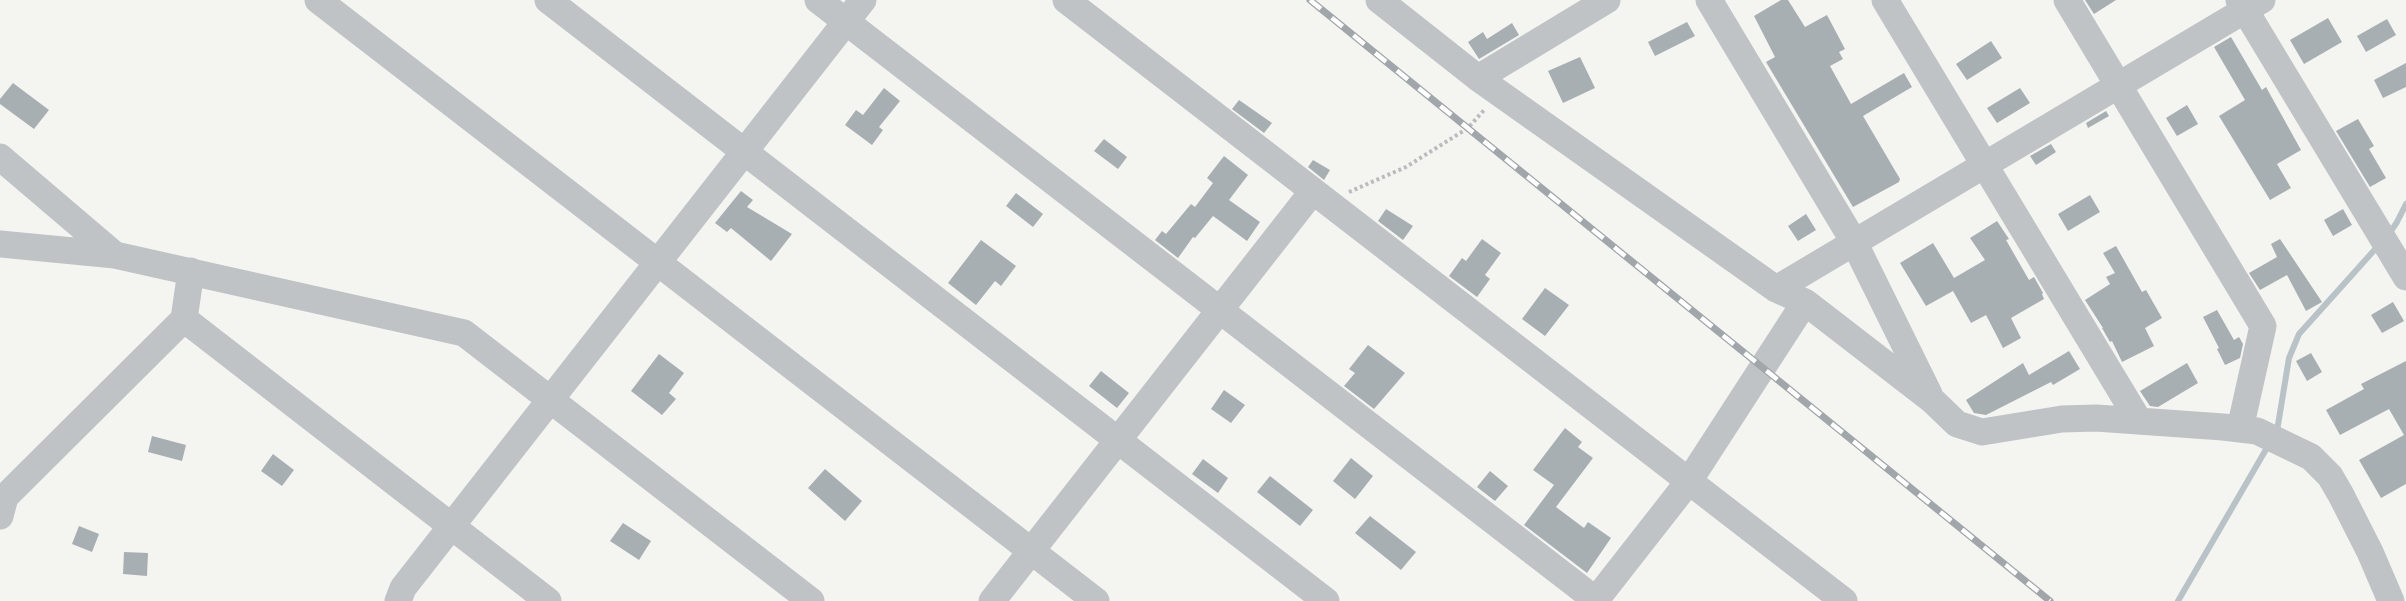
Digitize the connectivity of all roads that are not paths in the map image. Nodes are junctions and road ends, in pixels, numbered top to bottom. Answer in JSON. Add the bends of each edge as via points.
{"nodes":[{"id":1,"x":318,"y":0,"type":"edge"},
{"id":2,"x":548,"y":0,"type":"edge"},
{"id":3,"x":818,"y":0,"type":"edge"},
{"id":4,"x":863,"y":0,"type":"edge"},
{"id":5,"x":1066,"y":0,"type":"edge"},
{"id":6,"x":1379,"y":0,"type":"edge"},
{"id":7,"x":1607,"y":0,"type":"edge"},
{"id":8,"x":1709,"y":0,"type":"edge"},
{"id":9,"x":1885,"y":0,"type":"edge"},
{"id":10,"x":2067,"y":0,"type":"edge"},
{"id":11,"x":2249,"y":3,"type":"edge"},
{"id":12,"x":846,"y":21,"type":"junction"},
{"id":13,"x":1478,"y":78,"type":"junction"},
{"id":14,"x":2119,"y":85,"type":"junction"},
{"id":15,"x":744,"y":152,"type":"junction"},
{"id":16,"x":0,"y":157,"type":"edge"},
{"id":17,"x":1985,"y":164,"type":"junction"},
{"id":18,"x":1320,"y":196,"type":"junction"},
{"id":19,"x":1854,"y":242,"type":"junction"},
{"id":20,"x":0,"y":244,"type":"edge"},
{"id":21,"x":116,"y":255,"type":"junction"},
{"id":22,"x":658,"y":262,"type":"junction"},
{"id":23,"x":191,"y":271,"type":"junction"},
{"id":24,"x":2406,"y":277,"type":"edge"},
{"id":25,"x":1776,"y":289,"type":"junction"},
{"id":26,"x":1805,"y":302,"type":"junction"},
{"id":27,"x":1220,"y":310,"type":"junction"},
{"id":28,"x":184,"y":320,"type":"junction"},
{"id":29,"x":550,"y":400,"type":"junction"},
{"id":30,"x":1932,"y":400,"type":"junction"},
{"id":31,"x":2147,"y":421,"type":"junction"},
{"id":32,"x":2240,"y":429,"type":"junction"},
{"id":33,"x":1118,"y":440,"type":"junction"},
{"id":34,"x":1689,"y":481,"type":"junction"},
{"id":35,"x":0,"y":516,"type":"edge"},
{"id":36,"x":451,"y":526,"type":"junction"},
{"id":37,"x":1031,"y":551,"type":"junction"},
{"id":38,"x":398,"y":601,"type":"edge"},
{"id":39,"x":548,"y":601,"type":"edge"},
{"id":40,"x":811,"y":601,"type":"edge"},
{"id":41,"x":992,"y":601,"type":"edge"},
{"id":42,"x":1096,"y":601,"type":"edge"},
{"id":43,"x":1326,"y":601,"type":"edge"},
{"id":44,"x":1596,"y":601,"type":"edge"},
{"id":45,"x":1844,"y":601,"type":"edge"},
{"id":46,"x":2391,"y":601,"type":"edge"}],
"edges":[{"from":1,"to":22,"type":"street"},
{"from":2,"to":15,"type":"street"},
{"from":3,"to":12,"type":"street"},
{"from":4,"to":12,"type":"street"},
{"from":5,"to":18,"type":"street"},
{"from":6,"to":13,"type":"street"},
{"from":7,"to":13,"type":"street"},
{"from":8,"to":19,"type":"street"},
{"from":9,"to":17,"type":"street"},
{"from":10,"to":14,"type":"street"},
{"from":11,"to":14,"type":"street"},
{"from":11,"to":24,"type":"street"},
{"from":12,"to":15,"type":"street"},
{"from":12,"to":27,"type":"street"},
{"from":13,"to":25,"type":"street"},
{"from":14,"to":17,"type":"street"},
{"from":14,"to":32,"type":"street","via":[[2263,327]]},
{"from":15,"to":22,"type":"street"},
{"from":15,"to":33,"type":"street"},
{"from":16,"to":21,"type":"street"},
{"from":17,"to":19,"type":"street"},
{"from":17,"to":31,"type":"street"},
{"from":18,"to":27,"type":"street"},
{"from":18,"to":34,"type":"street"},
{"from":19,"to":25,"type":"street"},
{"from":19,"to":30,"type":"street"},
{"from":20,"to":21,"type":"street"},
{"from":21,"to":23,"type":"street"},
{"from":22,"to":29,"type":"street"},
{"from":22,"to":37,"type":"street"},
{"from":23,"to":28,"type":"street"},
{"from":23,"to":29,"type":"street","via":[[464,333]]},
{"from":25,"to":26,"type":"street"},
{"from":26,"to":30,"type":"street"},
{"from":26,"to":34,"type":"street"},
{"from":27,"to":33,"type":"street"},
{"from":27,"to":44,"type":"street"},
{"from":28,"to":35,"type":"street","via":[[5,497]]},
{"from":28,"to":36,"type":"street"},
{"from":29,"to":36,"type":"street"},
{"from":29,"to":40,"type":"street"},
{"from":30,"to":31,"type":"street","via":[[1957,424],[1982,432],[2062,419]]},
{"from":31,"to":32,"type":"street"},
{"from":32,"to":46,"type":"street","via":[[2257,431],[2311,457],[2330,476]]},
{"from":33,"to":37,"type":"street"},
{"from":33,"to":43,"type":"street"},
{"from":34,"to":44,"type":"street"},
{"from":34,"to":45,"type":"street"},
{"from":36,"to":38,"type":"street","via":[[403,588]]},
{"from":36,"to":39,"type":"street"},
{"from":37,"to":41,"type":"street"},
{"from":37,"to":42,"type":"street"}]}
